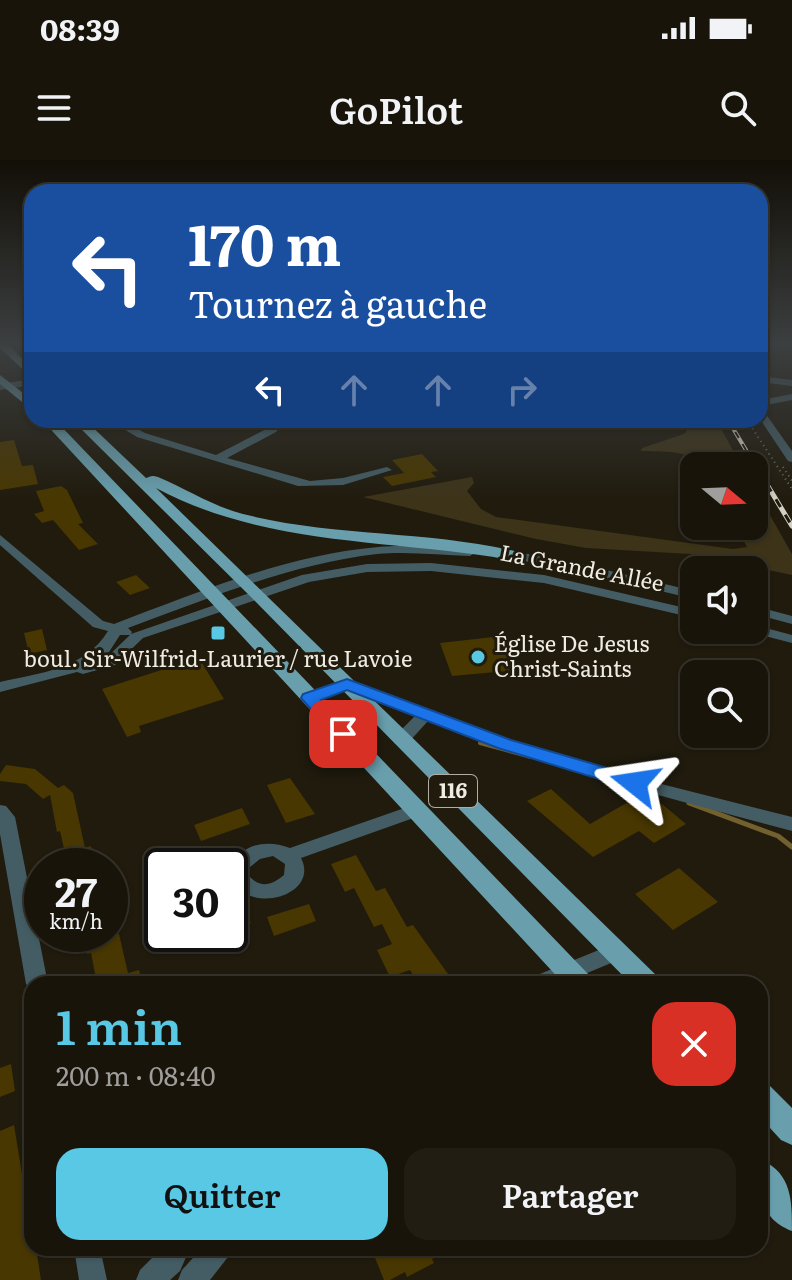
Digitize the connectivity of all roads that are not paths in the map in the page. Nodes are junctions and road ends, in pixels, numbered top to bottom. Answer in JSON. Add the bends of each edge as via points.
{"nodes":[{"id":1,"x":792,"y":397,"type":"edge"},
{"id":2,"x":768,"y":401,"type":"edge"},
{"id":3,"x":768,"y":418,"type":"edge"},
{"id":4,"x":56,"y":428,"type":"edge"},
{"id":5,"x":87,"y":428,"type":"edge"},
{"id":6,"x":131,"y":428,"type":"edge"},
{"id":7,"x":274,"y":428,"type":"edge"},
{"id":8,"x":781,"y":444,"type":"edge"},
{"id":9,"x":218,"y":458,"type":"junction"},
{"id":10,"x":792,"y":459,"type":"edge"},
{"id":11,"x":122,"y":460,"type":"junction"},
{"id":12,"x":387,"y":470,"type":"dead end"},
{"id":13,"x":0,"y":539,"type":"edge"},
{"id":14,"x":513,"y":555,"type":"junction"},
{"id":15,"x":252,"y":589,"type":"junction"},
{"id":16,"x":680,"y":592,"type":"edge"},
{"id":17,"x":220,"y":601,"type":"junction"},
{"id":18,"x":680,"y":611,"type":"edge"},
{"id":19,"x":115,"y":630,"type":"junction"},
{"id":20,"x":138,"y":635,"type":"junction"},
{"id":21,"x":61,"y":670,"type":"junction"},
{"id":22,"x":347,"y":684,"type":"junction"},
{"id":23,"x":0,"y":687,"type":"edge"},
{"id":24,"x":310,"y":698,"type":"junction"},
{"id":25,"x":426,"y":714,"type":"junction"},
{"id":26,"x":401,"y":740,"type":"junction"},
{"id":27,"x":416,"y":810,"type":"junction"},
{"id":28,"x":1,"y":811,"type":"edge"},
{"id":29,"x":792,"y":824,"type":"edge"},
{"id":30,"x":289,"y":855,"type":"dead end"},
{"id":31,"x":616,"y":952,"type":"junction"},
{"id":32,"x":36,"y":976,"type":"edge"},
{"id":33,"x":573,"y":976,"type":"edge"},
{"id":34,"x":578,"y":976,"type":"edge"},
{"id":35,"x":633,"y":976,"type":"edge"},
{"id":36,"x":768,"y":1104,"type":"edge"},
{"id":37,"x":792,"y":1130,"type":"edge"},
{"id":38,"x":768,"y":1185,"type":"edge"},
{"id":39,"x":792,"y":1215,"type":"edge"},
{"id":40,"x":88,"y":1256,"type":"edge"},
{"id":41,"x":173,"y":1256,"type":"edge"},
{"id":42,"x":212,"y":1256,"type":"edge"},
{"id":43,"x":93,"y":1280,"type":"edge"},
{"id":44,"x":150,"y":1280,"type":"edge"},
{"id":45,"x":192,"y":1280,"type":"edge"}],
"edges":[{"from":1,"to":2,"type":"street"},
{"from":3,"to":8,"type":"street"},
{"from":4,"to":17,"type":"main road","number":"116"},
{"from":5,"to":11,"type":"main road","number":"116"},
{"from":6,"to":9,"type":"street"},
{"from":7,"to":9,"type":"street"},
{"from":8,"to":10,"type":"street"},
{"from":9,"to":12,"type":"street","via":[[322,486]]},
{"from":11,"to":14,"type":"main road","via":[[168,490],[258,522]]},
{"from":11,"to":15,"type":"main road","number":"116"},
{"from":13,"to":19,"type":"street","via":[[90,618]]},
{"from":14,"to":15,"type":"street","name":"La Grande Allée","via":[[381,550],[329,557]]},
{"from":14,"to":16,"type":"street","name":"La Grande Allée"},
{"from":15,"to":17,"type":"street","name":"La Grande Allée"},
{"from":15,"to":17,"type":"street","name":"La Grande Allée"},
{"from":15,"to":18,"type":"street","name":"La Grande Allée","via":[[367,568],[431,567],[544,579]]},
{"from":15,"to":22,"type":"main road","number":"116"},
{"from":17,"to":19,"type":"street"},
{"from":17,"to":20,"type":"street"},
{"from":17,"to":24,"type":"main road","number":"116"},
{"from":19,"to":20,"type":"street"},
{"from":19,"to":21,"type":"street","via":[[103,651]]},
{"from":20,"to":21,"type":"street","via":[[110,662]]},
{"from":21,"to":23,"type":"street"},
{"from":22,"to":24,"type":"street"},
{"from":22,"to":25,"type":"street"},
{"from":22,"to":26,"type":"main road","number":"116"},
{"from":24,"to":27,"type":"main road","number":"116"},
{"from":25,"to":26,"type":"street"},
{"from":25,"to":29,"type":"street","via":[[592,772]]},
{"from":26,"to":31,"type":"main road","number":"116"},
{"from":27,"to":30,"type":"street"},
{"from":27,"to":33,"type":"main road","number":"116"},
{"from":28,"to":32,"type":"street"},
{"from":31,"to":34,"type":"street"},
{"from":31,"to":35,"type":"main road","number":"116"},
{"from":36,"to":37,"type":"main road"},
{"from":38,"to":39,"type":"main road"},
{"from":40,"to":43,"type":"street"},
{"from":41,"to":44,"type":"street"},
{"from":42,"to":45,"type":"street"}]}
